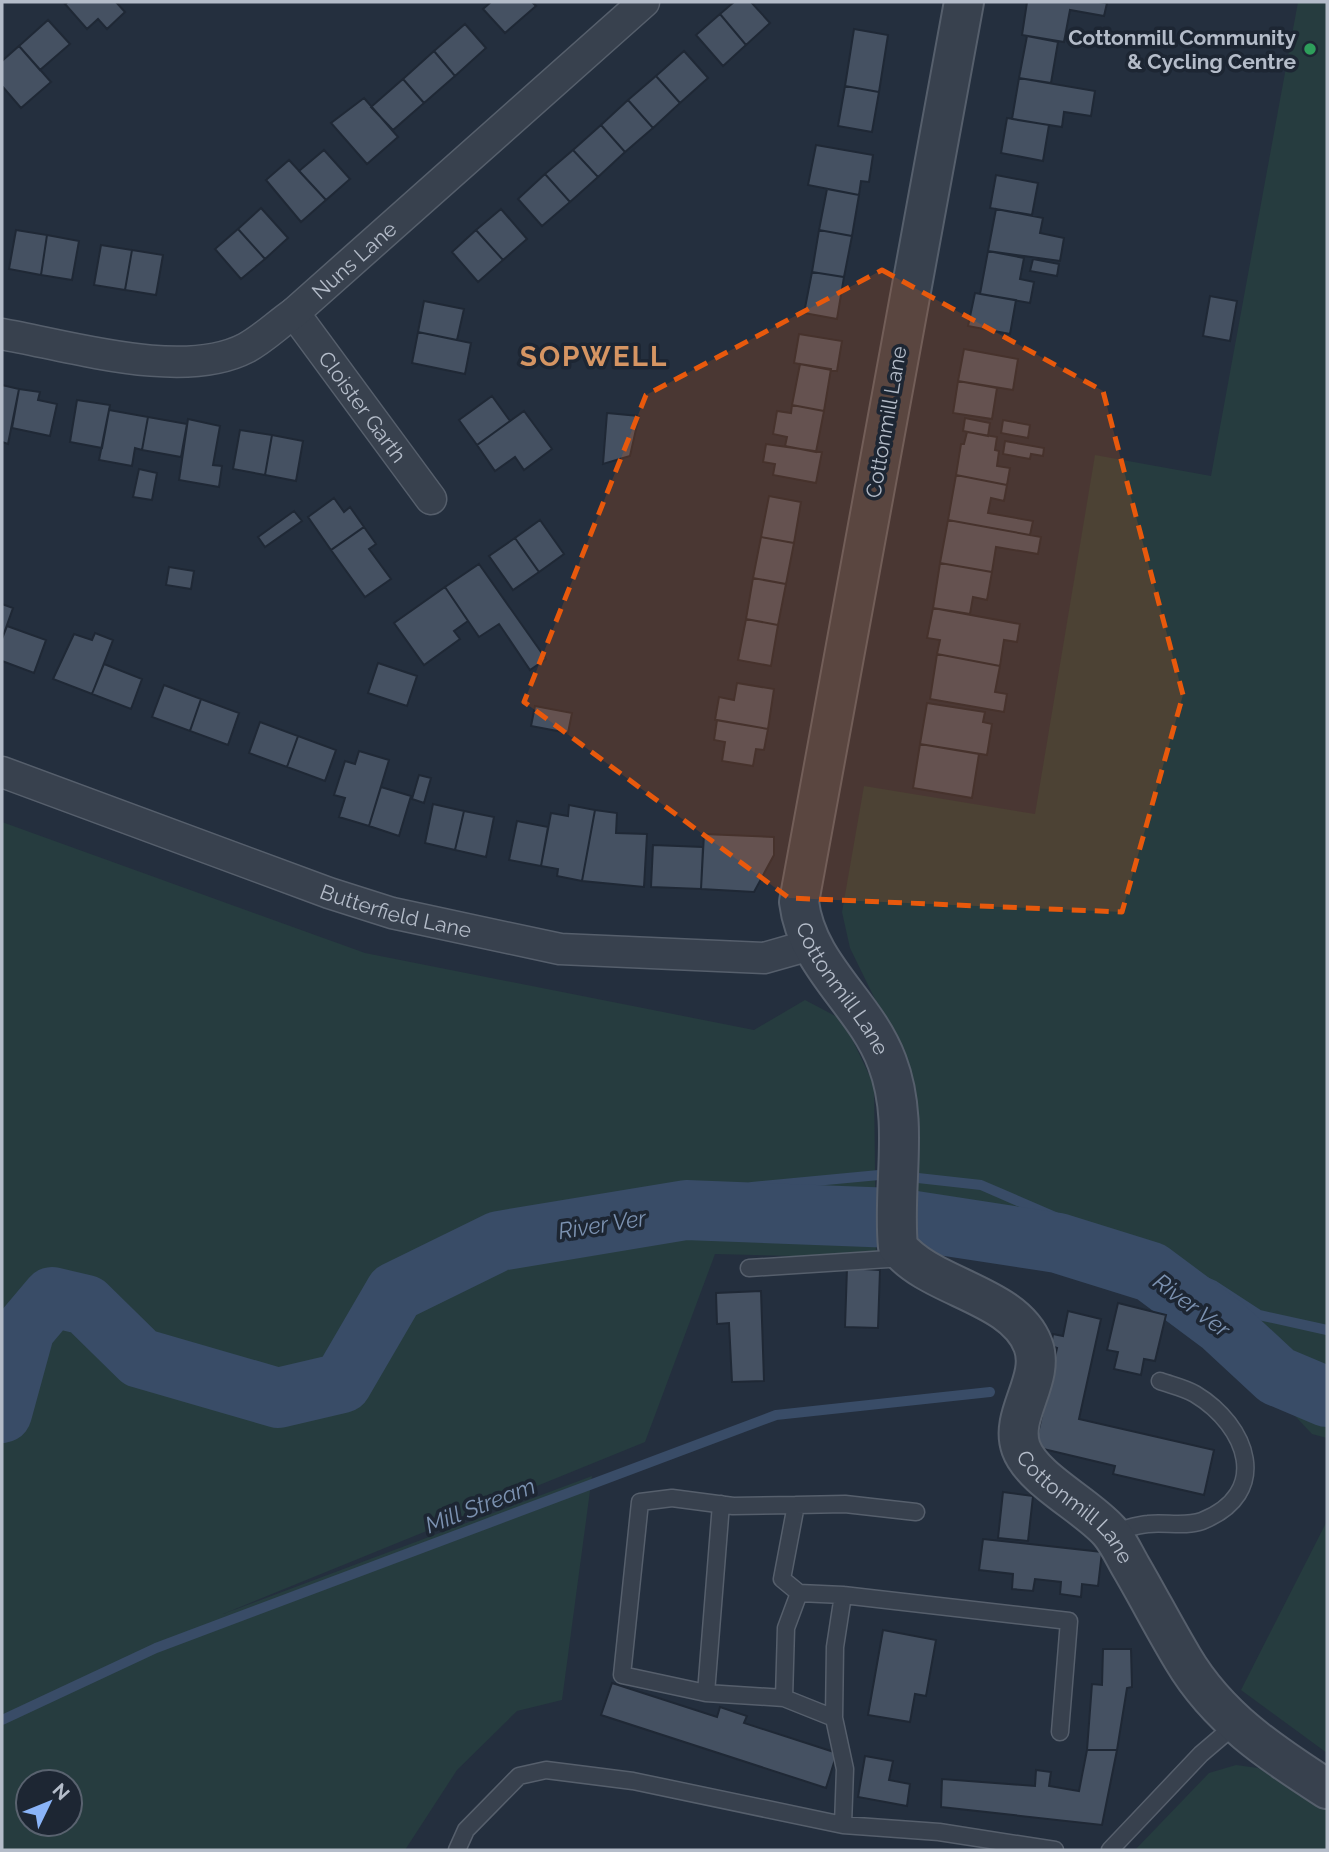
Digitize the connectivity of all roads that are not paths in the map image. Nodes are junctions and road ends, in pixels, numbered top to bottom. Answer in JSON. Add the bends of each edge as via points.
{"nodes":[{"id":1,"x":644,"y":2,"type":"edge"},
{"id":2,"x":964,"y":2,"type":"edge"},
{"id":3,"x":294,"y":313,"type":"junction"},
{"id":4,"x":2,"y":334,"type":"edge"},
{"id":5,"x":431,"y":499,"type":"dead end"},
{"id":6,"x":2,"y":772,"type":"edge"},
{"id":7,"x":810,"y":945,"type":"junction"},
{"id":8,"x":901,"y":1247,"type":"junction"},
{"id":9,"x":749,"y":1268,"type":"dead end"},
{"id":10,"x":1160,"y":1381,"type":"dead end"},
{"id":11,"x":722,"y":1504,"type":"junction"},
{"id":12,"x":796,"y":1505,"type":"junction"},
{"id":13,"x":916,"y":1512,"type":"dead end"},
{"id":14,"x":1111,"y":1532,"type":"junction"},
{"id":15,"x":799,"y":1593,"type":"junction"},
{"id":16,"x":843,"y":1595,"type":"junction"},
{"id":17,"x":706,"y":1693,"type":"junction"},
{"id":18,"x":784,"y":1698,"type":"junction"},
{"id":19,"x":834,"y":1718,"type":"junction"},
{"id":20,"x":1235,"y":1725,"type":"junction"},
{"id":21,"x":1060,"y":1732,"type":"dead end"},
{"id":22,"x":1327,"y":1789,"type":"edge"},
{"id":23,"x":843,"y":1825,"type":"junction"},
{"id":24,"x":457,"y":1850,"type":"edge"},
{"id":25,"x":1055,"y":1850,"type":"edge"},
{"id":26,"x":1110,"y":1850,"type":"edge"}],
"edges":[{"from":1,"to":3,"type":"street","name":"Nuns Lane"},
{"from":2,"to":7,"type":"street","name":"Cottonmill Lane","via":[[799,902]]},
{"from":3,"to":4,"type":"street","name":"Nuns Lane","via":[[245,348],[207,360],[169,364]]},
{"from":3,"to":5,"type":"street","name":"Cloister Garth"},
{"from":6,"to":7,"type":"street","name":"Butterfield Lane","via":[[329,893],[405,916],[560,949],[764,958]]},
{"from":7,"to":8,"type":"street","name":"Cottonmill Lane","via":[[873,1031],[888,1064],[898,1104]]},
{"from":8,"to":9,"type":"lane"},
{"from":8,"to":14,"type":"street","name":"Cottonmill Lane","via":[[1008,1315],[1033,1344],[1036,1365],[1018,1438],[1022,1450],[1038,1470]]},
{"from":10,"to":14,"type":"lane","via":[[1195,1394],[1231,1424],[1248,1464],[1242,1491],[1224,1510],[1199,1522],[1147,1524]]},
{"from":11,"to":12,"type":"lane"},
{"from":11,"to":17,"type":"lane"},
{"from":11,"to":17,"type":"lane","via":[[672,1498],[640,1502],[622,1675]]},
{"from":12,"to":13,"type":"lane","via":[[845,1504]]},
{"from":12,"to":15,"type":"lane","via":[[782,1579]]},
{"from":14,"to":20,"type":"street","name":"Cottonmill Lane","via":[[1185,1662],[1207,1696]]},
{"from":15,"to":16,"type":"lane"},
{"from":15,"to":18,"type":"lane","via":[[786,1628]]},
{"from":16,"to":19,"type":"lane","via":[[835,1647]]},
{"from":16,"to":21,"type":"lane","via":[[1069,1621]]},
{"from":17,"to":18,"type":"lane"},
{"from":18,"to":19,"type":"lane"},
{"from":19,"to":23,"type":"lane","via":[[845,1769]]},
{"from":20,"to":22,"type":"street","name":"Cottonmill Lane"},
{"from":20,"to":26,"type":"lane","via":[[1201,1754]]},
{"from":23,"to":24,"type":"lane","via":[[633,1781],[545,1770],[519,1776],[466,1830]]},
{"from":23,"to":25,"type":"lane","via":[[939,1832]]}]}
